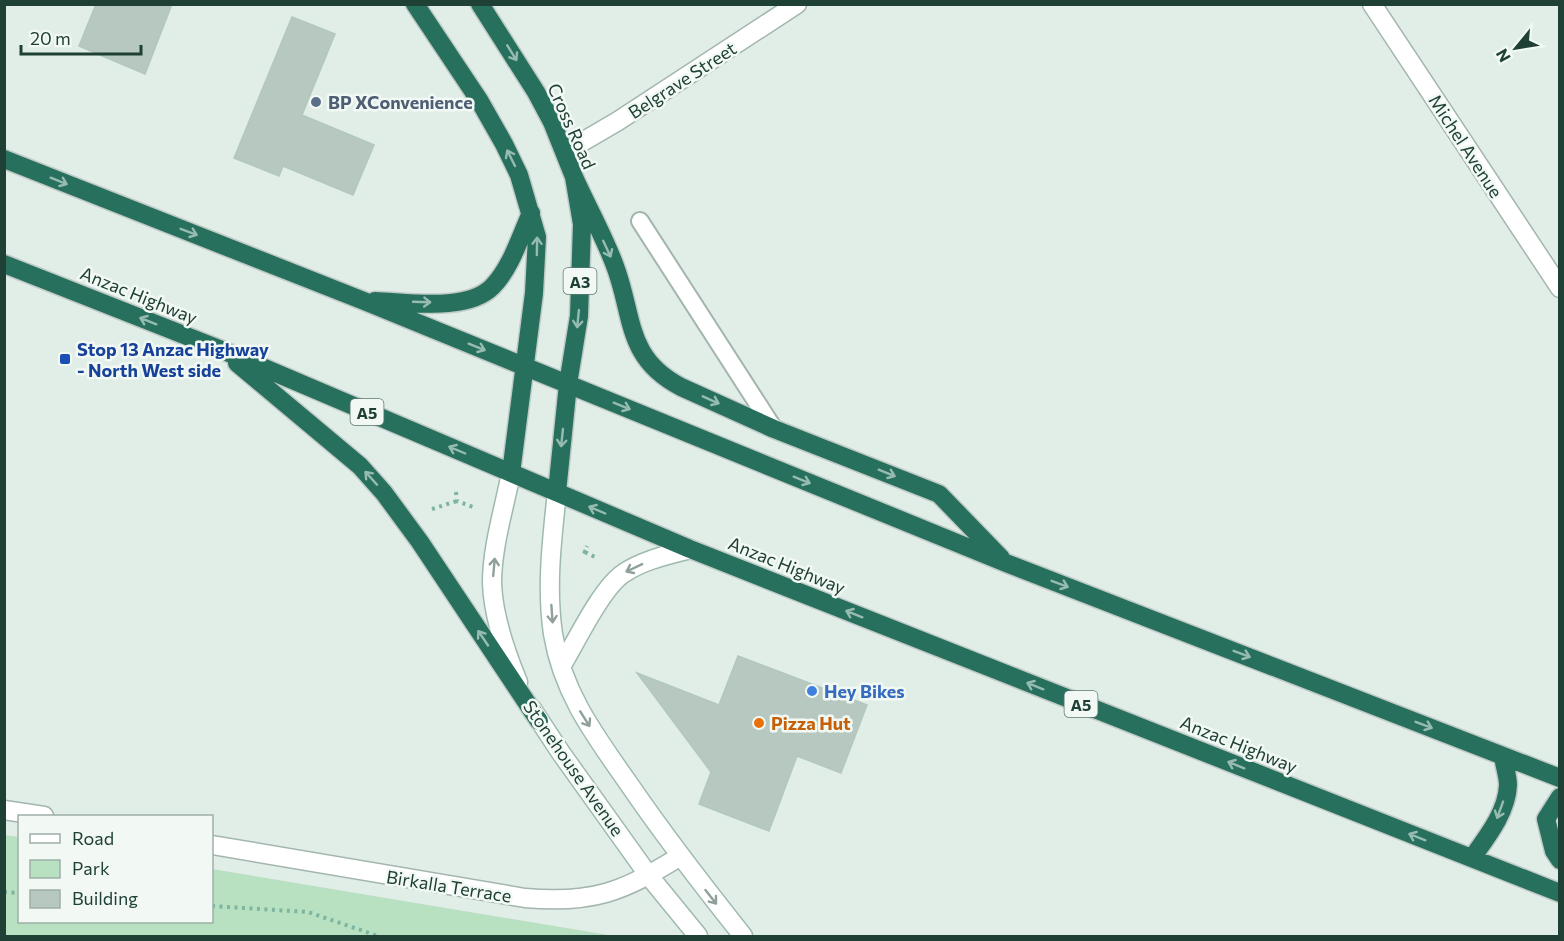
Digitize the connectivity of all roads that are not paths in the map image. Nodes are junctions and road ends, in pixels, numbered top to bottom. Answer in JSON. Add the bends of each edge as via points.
{"nodes":[{"id":1,"x":415,"y":4,"type":"edge"},
{"id":2,"x":480,"y":4,"type":"edge"},
{"id":3,"x":797,"y":4,"type":"edge"},
{"id":4,"x":1372,"y":4,"type":"edge"},
{"id":5,"x":565,"y":152,"type":"junction"},
{"id":6,"x":4,"y":159,"type":"edge"},
{"id":7,"x":574,"y":177,"type":"junction"},
{"id":8,"x":531,"y":213,"type":"junction"},
{"id":9,"x":640,"y":221,"type":"dead end"},
{"id":10,"x":4,"y":264,"type":"edge"},
{"id":11,"x":1560,"y":288,"type":"edge"},
{"id":12,"x":364,"y":301,"type":"junction"},
{"id":13,"x":222,"y":350,"type":"junction"},
{"id":14,"x":525,"y":367,"type":"junction"},
{"id":15,"x":568,"y":384,"type":"junction"},
{"id":16,"x":774,"y":429,"type":"junction"},
{"id":17,"x":511,"y":473,"type":"junction"},
{"id":18,"x":557,"y":492,"type":"junction"},
{"id":19,"x":690,"y":549,"type":"junction"},
{"id":20,"x":1006,"y":563,"type":"junction"},
{"id":21,"x":562,"y":665,"type":"junction"},
{"id":22,"x":539,"y":721,"type":"junction"},
{"id":23,"x":1503,"y":756,"type":"junction"},
{"id":24,"x":1560,"y":778,"type":"edge"},
{"id":25,"x":1560,"y":797,"type":"edge"},
{"id":26,"x":4,"y":810,"type":"edge"},
{"id":27,"x":37,"y":815,"type":"edge"},
{"id":28,"x":213,"y":845,"type":"edge"},
{"id":29,"x":680,"y":857,"type":"junction"},
{"id":30,"x":1472,"y":858,"type":"junction"},
{"id":31,"x":1560,"y":860,"type":"edge"},
{"id":32,"x":649,"y":876,"type":"junction"},
{"id":33,"x":1560,"y":893,"type":"edge"},
{"id":34,"x":698,"y":936,"type":"edge"},
{"id":35,"x":743,"y":936,"type":"edge"}],
"edges":[{"from":8,"to":1,"type":"highway","one_way":true,"via":[[504,144]]},
{"from":2,"to":5,"type":"highway","name":"Cross Road","number":"A3","one_way":true,"via":[[536,92]]},
{"from":3,"to":5,"type":"street","name":"Belgrave Street"},
{"from":4,"to":11,"type":"street","name":"Michel Avenue"},
{"from":5,"to":7,"type":"highway","name":"Cross Road","number":"A3"},
{"from":6,"to":12,"type":"highway","one_way":true},
{"from":7,"to":15,"type":"highway","name":"Cross Road","number":"A3","one_way":true,"via":[[582,224],[579,316]]},
{"from":7,"to":16,"type":"highway","one_way":true,"via":[[615,266],[631,331],[649,362],[668,380]]},
{"from":12,"to":8,"type":"highway","one_way":true,"via":[[459,303],[482,295],[501,274]]},
{"from":14,"to":8,"type":"highway","one_way":true,"via":[[536,263],[537,237]]},
{"from":9,"to":16,"type":"lane"},
{"from":13,"to":10,"type":"highway","name":"Anzac Highway","number":"A5","one_way":true},
{"from":12,"to":14,"type":"highway","one_way":true},
{"from":17,"to":13,"type":"highway","name":"Anzac Highway","number":"A5","one_way":true},
{"from":22,"to":13,"type":"highway","one_way":true,"via":[[384,493],[360,466]]},
{"from":14,"to":15,"type":"highway"},
{"from":14,"to":17,"type":"highway"},
{"from":15,"to":18,"type":"highway","name":"Cross Road","number":"A3","one_way":true},
{"from":15,"to":20,"type":"highway","one_way":true},
{"from":16,"to":20,"type":"highway","one_way":true,"via":[[939,494]]},
{"from":17,"to":18,"type":"highway","name":"Anzac Highway","number":"A5"},
{"from":22,"to":17,"type":"street","name":"Stonehouse Avenue","one_way":true,"via":[[512,669],[492,585]]},
{"from":19,"to":18,"type":"highway","name":"Anzac Highway","number":"A5","one_way":true},
{"from":18,"to":21,"type":"street","name":"Stonehouse Avenue","one_way":true,"via":[[550,575],[554,635]]},
{"from":19,"to":21,"type":"street","one_way":true,"via":[[623,573],[604,595]]},
{"from":30,"to":19,"type":"highway","name":"Anzac Highway","number":"A5","one_way":true},
{"from":20,"to":23,"type":"highway","one_way":true},
{"from":21,"to":29,"type":"street","name":"Stonehouse Avenue","one_way":true,"via":[[582,716]]},
{"from":22,"to":32,"type":"street","name":"Stonehouse Avenue"},
{"from":23,"to":24,"type":"highway"},
{"from":23,"to":30,"type":"highway","one_way":true,"via":[[1508,786],[1501,811]]},
{"from":25,"to":31,"type":"highway","via":[[1546,819]]},
{"from":26,"to":27,"type":"street"},
{"from":28,"to":32,"type":"street","name":"Birkalla Terrace","via":[[548,900],[611,893]]},
{"from":29,"to":32,"type":"street","name":"Birkalla Terrace"},
{"from":29,"to":35,"type":"street","name":"Stonehouse Avenue","one_way":true},
{"from":30,"to":33,"type":"highway","name":"Anzac Highway","number":"A5"},
{"from":32,"to":34,"type":"street","name":"Stonehouse Avenue"}]}
